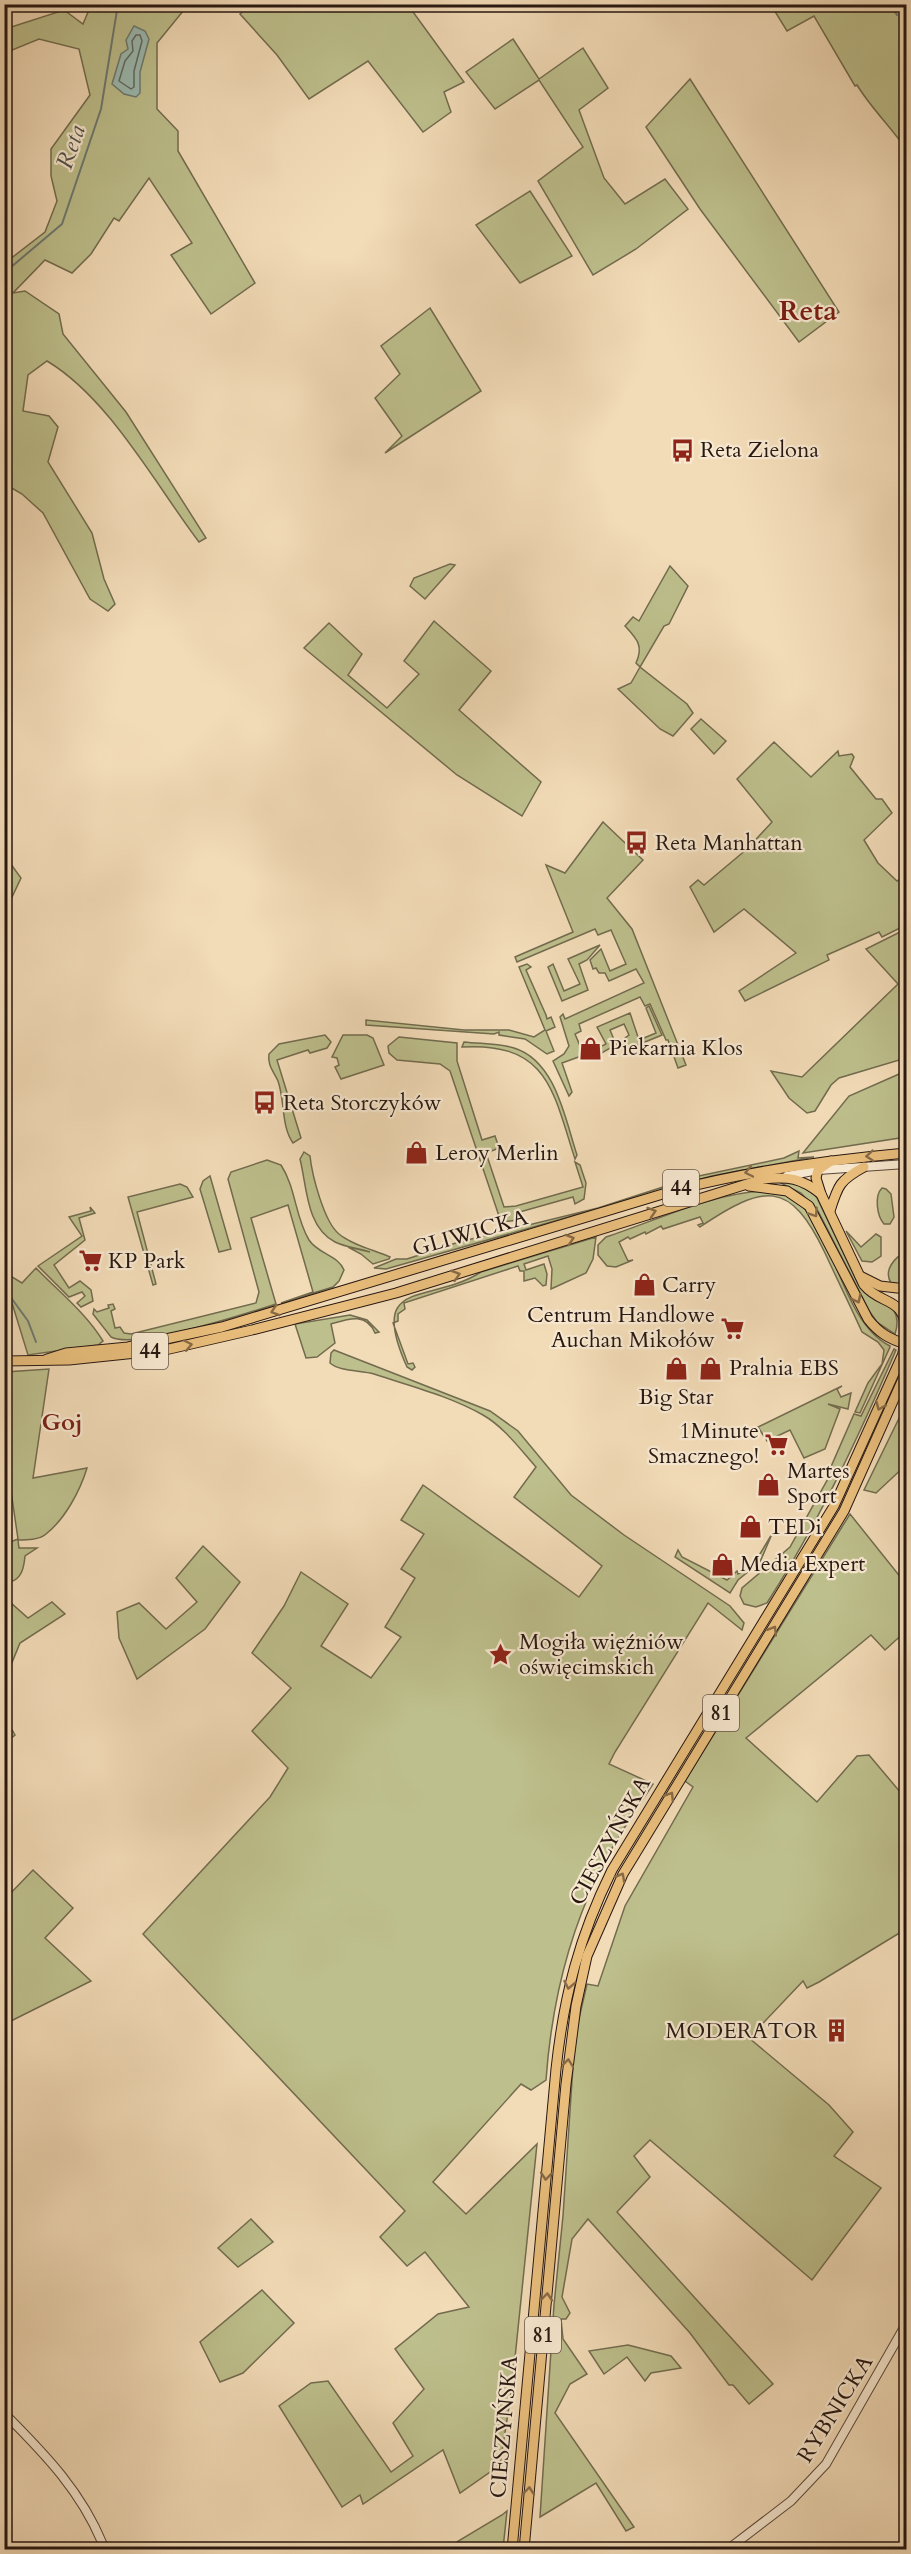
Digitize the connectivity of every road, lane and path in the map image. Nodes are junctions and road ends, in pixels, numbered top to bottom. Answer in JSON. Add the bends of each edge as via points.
{"nodes":[{"id":1,"x":906,"y":1153,"type":"edge"},
{"id":2,"x":833,"y":1160,"type":"junction"},
{"id":3,"x":807,"y":1162,"type":"junction"},
{"id":4,"x":906,"y":1164,"type":"edge"},
{"id":5,"x":864,"y":1167,"type":"junction"},
{"id":6,"x":818,"y":1170,"type":"junction"},
{"id":7,"x":787,"y":1176,"type":"junction"},
{"id":8,"x":744,"y":1186,"type":"junction"},
{"id":9,"x":821,"y":1194,"type":"junction"},
{"id":10,"x":829,"y":1209,"type":"junction"},
{"id":11,"x":860,"y":1276,"type":"junction"},
{"id":12,"x":906,"y":1289,"type":"edge"},
{"id":13,"x":906,"y":1332,"type":"edge"},
{"id":14,"x":905,"y":1347,"type":"edge"},
{"id":15,"x":47,"y":1359,"type":"junction"},
{"id":16,"x":4,"y":1361,"type":"edge"},
{"id":17,"x":906,"y":1372,"type":"edge"},
{"id":18,"x":906,"y":2324,"type":"edge"},
{"id":19,"x":4,"y":2413,"type":"edge"},
{"id":20,"x":105,"y":2550,"type":"edge"},
{"id":21,"x":512,"y":2550,"type":"edge"},
{"id":22,"x":524,"y":2550,"type":"edge"},
{"id":23,"x":727,"y":2550,"type":"edge"}],
"edges":[{"from":1,"to":2,"type":"main road","name":"GLIWICKA","number":"44","one_way":true},
{"from":2,"to":3,"type":"main road","name":"GLIWICKA","number":"44"},
{"from":2,"to":6,"type":"main road"},
{"from":3,"to":6,"type":"main road"},
{"from":3,"to":15,"type":"main road","name":"GLIWICKA","number":"44","one_way":true,"via":[[676,1190],[222,1328]]},
{"from":4,"to":5,"type":"street","name":"GLIWICKA"},
{"from":5,"to":6,"type":"street","name":"GLIWICKA"},
{"from":5,"to":10,"type":"main road","via":[[839,1184]]},
{"from":6,"to":7,"type":"street","name":"GLIWICKA"},
{"from":6,"to":9,"type":"main road"},
{"from":6,"to":10,"type":"main road"},
{"from":7,"to":8,"type":"main road","name":"GLIWICKA"},
{"from":7,"to":9,"type":"main road"},
{"from":8,"to":14,"type":"main road","one_way":true,"via":[[787,1191],[809,1206],[868,1319]]},
{"from":15,"to":8,"type":"main road","name":"GLIWICKA","number":"44","one_way":true,"via":[[165,1350],[252,1330],[405,1290]]},
{"from":9,"to":10,"type":"main road"},
{"from":10,"to":11,"type":"main road"},
{"from":11,"to":12,"type":"main road","via":[[880,1286]]},
{"from":11,"to":13,"type":"main road","via":[[869,1291],[898,1307]]},
{"from":13,"to":14,"type":"main road","name":"CIESZYŃSKA","bridge":true},
{"from":14,"to":21,"type":"main road","name":"CIESZYŃSKA","number":"81","one_way":true,"via":[[834,1506],[612,1870],[577,1953],[560,2037]]},
{"from":15,"to":16,"type":"main road","name":"GLIWICKA","number":"44"},
{"from":22,"to":17,"type":"main road","name":"CIESZYŃSKA","number":"81","one_way":true,"via":[[566,2084],[587,1956],[622,1874],[844,1510]]},
{"from":18,"to":23,"type":"street","name":"RYBNICKA","via":[[826,2464],[791,2501]]},
{"from":19,"to":20,"type":"street","via":[[71,2484]]}]}
